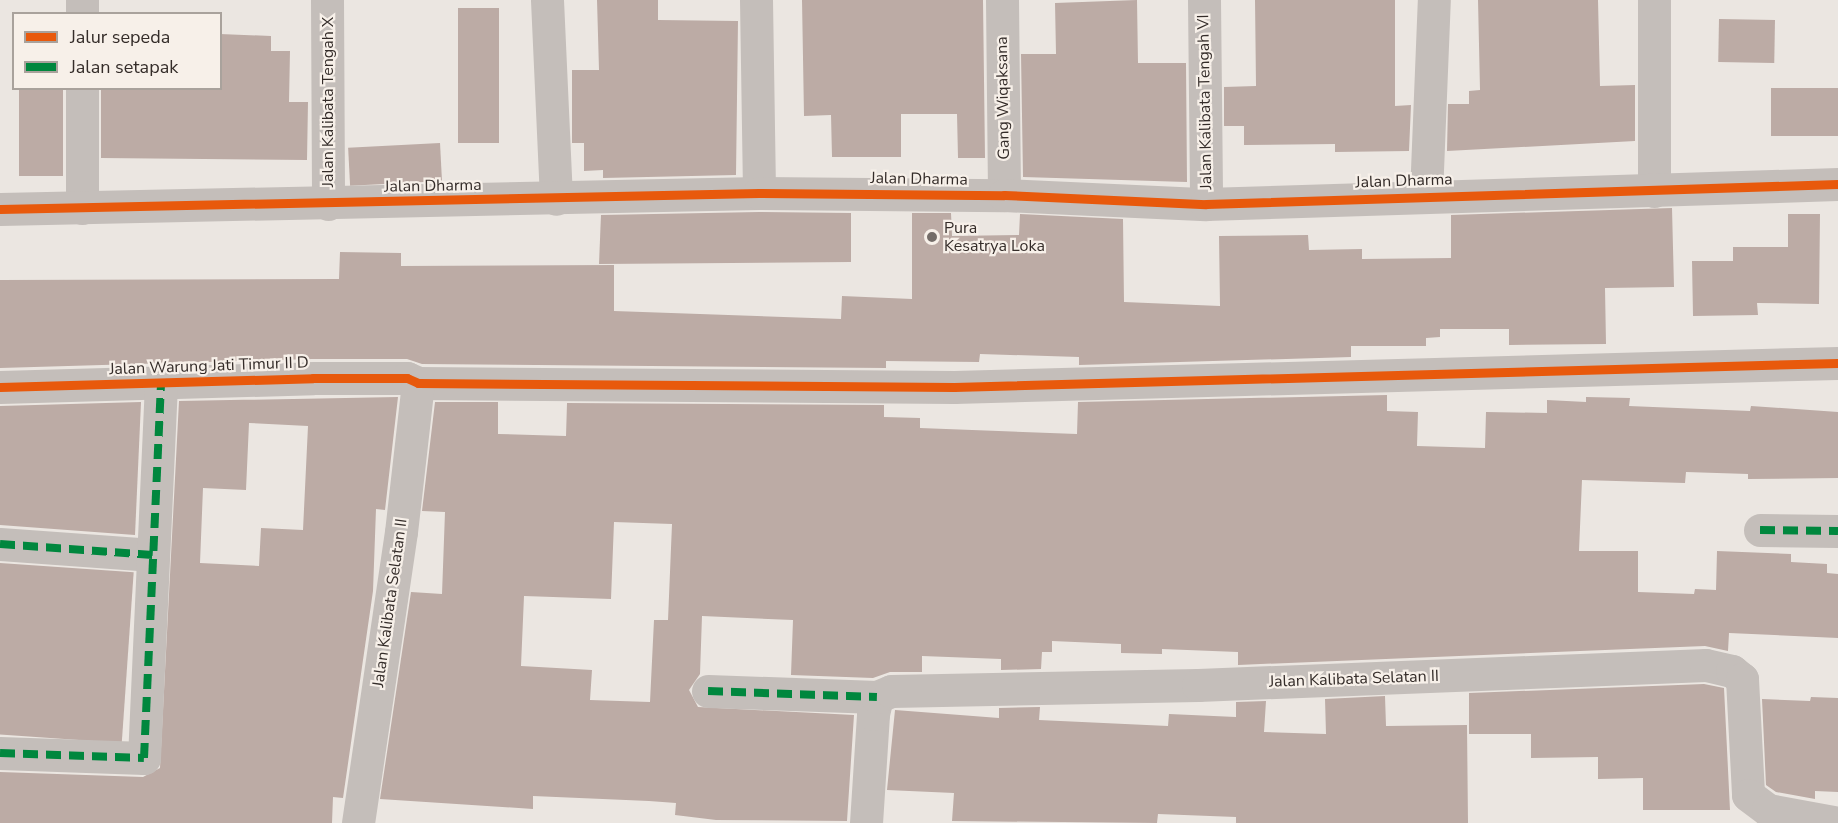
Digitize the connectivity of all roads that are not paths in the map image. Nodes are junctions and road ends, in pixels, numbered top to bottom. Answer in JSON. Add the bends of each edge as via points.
{"nodes":[{"id":1,"x":327,"y":0,"type":"edge"},
{"id":2,"x":547,"y":0,"type":"edge"},
{"id":3,"x":756,"y":0,"type":"edge"},
{"id":4,"x":1002,"y":0,"type":"edge"},
{"id":5,"x":1204,"y":0,"type":"edge"},
{"id":6,"x":1434,"y":0,"type":"edge"},
{"id":7,"x":1654,"y":0,"type":"edge"},
{"id":8,"x":82,"y":90,"type":"edge"},
{"id":9,"x":1838,"y":184,"type":"edge"},
{"id":10,"x":1654,"y":191,"type":"junction"},
{"id":11,"x":759,"y":193,"type":"junction"},
{"id":12,"x":1004,"y":195,"type":"junction"},
{"id":13,"x":1426,"y":195,"type":"junction"},
{"id":14,"x":556,"y":199,"type":"junction"},
{"id":15,"x":328,"y":204,"type":"junction"},
{"id":16,"x":1206,"y":204,"type":"junction"},
{"id":17,"x":82,"y":208,"type":"junction"},
{"id":18,"x":0,"y":209,"type":"edge"},
{"id":19,"x":1838,"y":363,"type":"edge"},
{"id":20,"x":160,"y":382,"type":"junction"},
{"id":21,"x":418,"y":383,"type":"junction"},
{"id":22,"x":0,"y":387,"type":"edge"},
{"id":23,"x":1760,"y":530,"type":"dead end"},
{"id":24,"x":1838,"y":531,"type":"edge"},
{"id":25,"x":0,"y":544,"type":"edge"},
{"id":26,"x":153,"y":555,"type":"junction"},
{"id":27,"x":708,"y":691,"type":"dead end"},
{"id":28,"x":877,"y":697,"type":"junction"},
{"id":29,"x":0,"y":753,"type":"edge"},
{"id":30,"x":358,"y":823,"type":"edge"},
{"id":31,"x":866,"y":823,"type":"edge"},
{"id":32,"x":1838,"y":823,"type":"edge"}],
"edges":[{"from":1,"to":15,"type":"street","name":"Jalan Kalibata Tengah X"},
{"from":2,"to":14,"type":"street"},
{"from":3,"to":11,"type":"street"},
{"from":4,"to":12,"type":"street","name":"Gang Wiqaksana"},
{"from":5,"to":16,"type":"street","name":"Jalan Kalibata Tengah VI"},
{"from":6,"to":13,"type":"street"},
{"from":7,"to":10,"type":"street"},
{"from":8,"to":17,"type":"street"},
{"from":9,"to":10,"type":"street","name":"Jalan Dharma"},
{"from":10,"to":13,"type":"street","name":"Jalan Dharma"},
{"from":11,"to":12,"type":"street","name":"Jalan Dharma"},
{"from":11,"to":14,"type":"street","name":"Jalan Dharma"},
{"from":12,"to":16,"type":"street","name":"Jalan Dharma"},
{"from":13,"to":16,"type":"street","name":"Jalan Dharma"},
{"from":14,"to":15,"type":"street","name":"Jalan Dharma"},
{"from":15,"to":17,"type":"street","name":"Jalan Dharma"},
{"from":17,"to":18,"type":"street","name":"Jalan Dharma"},
{"from":19,"to":21,"type":"street","name":"Jalan Warung Jati Timur II D","via":[[954,387]]},
{"from":20,"to":21,"type":"street","name":"Jalan Warung Jati Timur II D","via":[[407,378]]},
{"from":20,"to":22,"type":"street","name":"Jalan Warung Jati Timur II D"},
{"from":20,"to":26,"type":"street"},
{"from":21,"to":30,"type":"street","name":"Jalan Kalibata Selatan II","via":[[400,542]]},
{"from":23,"to":24,"type":"street"},
{"from":25,"to":26,"type":"street"},
{"from":26,"to":29,"type":"street","via":[[144,758]]},
{"from":27,"to":28,"type":"street","name":"Jalan Kalibata Selatan II"},
{"from":28,"to":31,"type":"street"},
{"from":28,"to":32,"type":"street","name":"Jalan Kalibata Selatan II","via":[[891,692],[1198,685],[1706,665],[1732,670],[1742,679],[1748,795],[1767,810]]}]}
